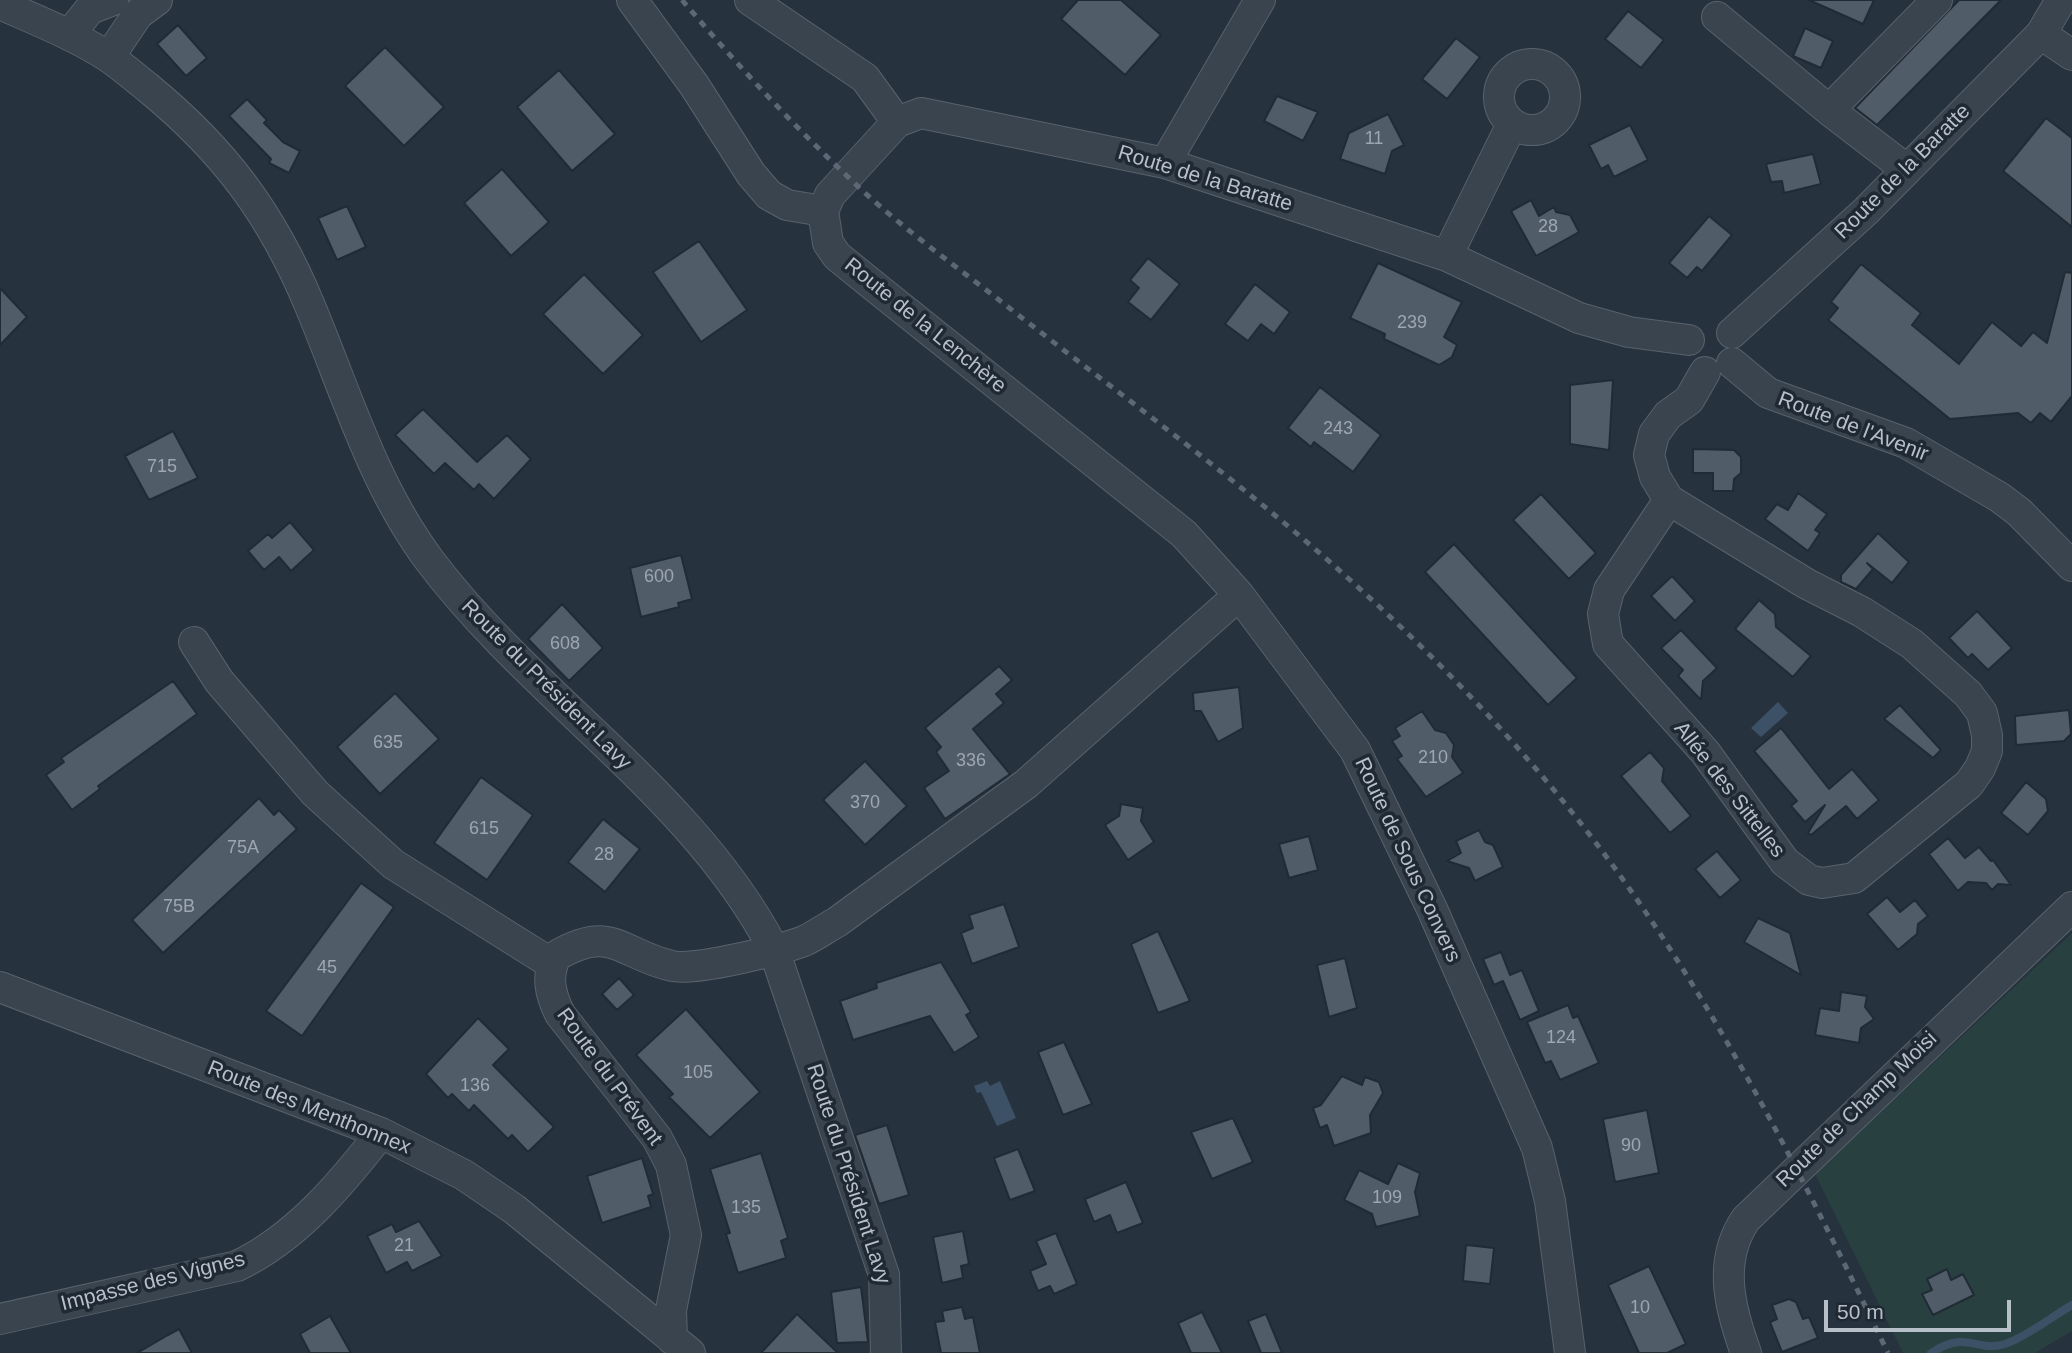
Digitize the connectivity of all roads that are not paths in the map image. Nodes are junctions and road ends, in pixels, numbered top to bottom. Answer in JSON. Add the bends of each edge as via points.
{"nodes":[{"id":1,"x":113,"y":0,"type":"edge"},
{"id":2,"x":157,"y":0,"type":"edge"},
{"id":3,"x":632,"y":0,"type":"edge"},
{"id":4,"x":750,"y":0,"type":"edge"},
{"id":5,"x":1260,"y":0,"type":"edge"},
{"id":6,"x":1937,"y":0,"type":"edge"},
{"id":7,"x":2061,"y":0,"type":"edge"},
{"id":8,"x":0,"y":4,"type":"edge"},
{"id":9,"x":1717,"y":17,"type":"dead end"},
{"id":10,"x":2041,"y":34,"type":"junction"},
{"id":11,"x":69,"y":35,"type":"junction"},
{"id":12,"x":2072,"y":55,"type":"edge"},
{"id":13,"x":108,"y":57,"type":"junction"},
{"id":14,"x":1829,"y":110,"type":"junction"},
{"id":15,"x":897,"y":122,"type":"junction"},
{"id":16,"x":1512,"y":124,"type":"dead end"},
{"id":17,"x":1166,"y":163,"type":"junction"},
{"id":18,"x":1906,"y":169,"type":"junction"},
{"id":19,"x":823,"y":211,"type":"junction"},
{"id":20,"x":1447,"y":256,"type":"junction"},
{"id":21,"x":1732,"y":333,"type":"junction"},
{"id":22,"x":1689,"y":340,"type":"junction"},
{"id":23,"x":1718,"y":367,"type":"junction"},
{"id":24,"x":1670,"y":500,"type":"junction"},
{"id":25,"x":2072,"y":566,"type":"edge"},
{"id":26,"x":1239,"y":595,"type":"junction"},
{"id":27,"x":194,"y":642,"type":"dead end"},
{"id":28,"x":2072,"y":907,"type":"edge"},
{"id":29,"x":774,"y":950,"type":"junction"},
{"id":30,"x":552,"y":964,"type":"junction"},
{"id":31,"x":0,"y":987,"type":"edge"},
{"id":32,"x":381,"y":1133,"type":"junction"},
{"id":33,"x":0,"y":1319,"type":"edge"},
{"id":34,"x":681,"y":1346,"type":"edge"},
{"id":35,"x":886,"y":1353,"type":"edge"},
{"id":36,"x":1570,"y":1353,"type":"edge"},
{"id":37,"x":1746,"y":1353,"type":"edge"}],
"edges":[{"from":1,"to":11,"type":"street","via":[[90,9]]},
{"from":2,"to":13,"type":"street","via":[[138,14]]},
{"from":3,"to":19,"type":"street","via":[[769,195],[787,205]]},
{"from":4,"to":15,"type":"street","via":[[865,78]]},
{"from":5,"to":17,"type":"street"},
{"from":6,"to":14,"type":"street"},
{"from":7,"to":10,"type":"street","name":"Route de la Baratte"},
{"from":8,"to":11,"type":"street","name":"Route du Président Lavy"},
{"from":9,"to":14,"type":"street"},
{"from":10,"to":12,"type":"street"},
{"from":10,"to":18,"type":"street","name":"Route de la Baratte"},
{"from":11,"to":13,"type":"street","name":"Route du Président Lavy"},
{"from":13,"to":29,"type":"street","name":"Route du Président Lavy","via":[[190,123],[229,164],[262,213],[310,306],[376,467],[428,559],[518,663],[660,799],[718,864],[757,917]]},
{"from":14,"to":18,"type":"street"},
{"from":15,"to":17,"type":"street","name":"Route de la Baratte","via":[[921,113]]},
{"from":15,"to":19,"type":"street","via":[[830,195]]},
{"from":16,"to":20,"type":"street"},
{"from":17,"to":20,"type":"street","name":"Route de la Baratte"},
{"from":18,"to":21,"type":"street","name":"Route de la Baratte","via":[[1857,220]]},
{"from":19,"to":26,"type":"street","name":"Route de la Lenchère","via":[[828,243],[837,256],[1184,534]]},
{"from":20,"to":22,"type":"street","name":"Route de la Baratte","via":[[1579,318],[1629,332]]},
{"from":21,"to":22,"type":"street","via":[[1710,323],[1693,332]]},
{"from":21,"to":23,"type":"street","via":[[1737,345]]},
{"from":22,"to":23,"type":"street","via":[[1690,358]]},
{"from":23,"to":24,"type":"street","name":"Allée des Sittelles","via":[[1654,434],[1649,455],[1655,477]]},
{"from":23,"to":25,"type":"street","name":"Route de l'Avenir","via":[[1768,393],[1906,443],[2020,512]]},
{"from":24,"to":24,"type":"street","name":"Allée des Sittelles","via":[[1912,643],[1968,694],[1982,713],[1987,751],[1969,784],[1854,878],[1822,883],[1809,880],[1785,862],[1705,752],[1608,644],[1603,614],[1609,590]]},
{"from":26,"to":29,"type":"street","via":[[1026,784],[837,922]]},
{"from":26,"to":36,"type":"street","name":"Route de Sous Convers","via":[[1367,770],[1528,1124],[1548,1187]]},
{"from":27,"to":30,"type":"street","via":[[219,681],[334,811],[393,863]]},
{"from":28,"to":37,"type":"street","name":"Route de Champ Moisi","via":[[1745,1219],[1728,1261],[1730,1295]]},
{"from":29,"to":30,"type":"street","via":[[673,966],[594,939],[556,956]]},
{"from":29,"to":35,"type":"street","name":"Route du Président Lavy","via":[[884,1275]]},
{"from":30,"to":34,"type":"street","name":"Route du Prévent","via":[[551,996],[560,1014],[657,1138],[671,1165],[686,1236],[671,1310]]},
{"from":31,"to":32,"type":"street","name":"Route des Menthonnex"},
{"from":32,"to":33,"type":"street","name":"Impasse des Vignes","via":[[288,1237],[264,1253],[237,1266]]},
{"from":32,"to":34,"type":"street","name":"Route des Menthonnex","via":[[464,1175],[514,1209]]}]}
